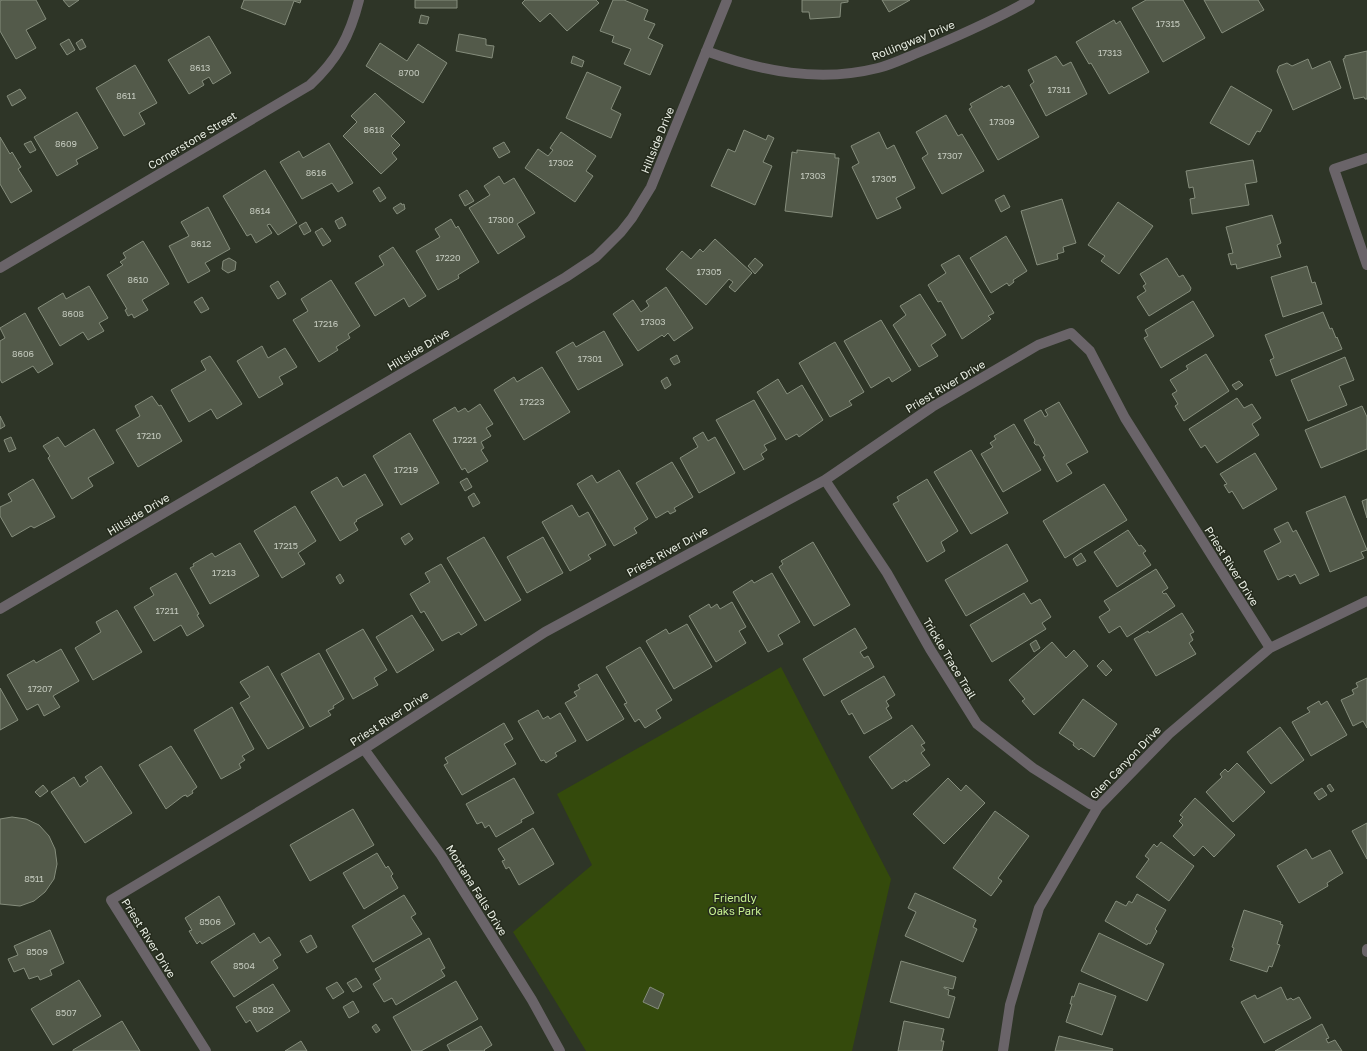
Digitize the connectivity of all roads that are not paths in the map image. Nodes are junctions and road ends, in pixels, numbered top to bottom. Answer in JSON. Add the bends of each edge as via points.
{"nodes":[{"id":1,"x":359,"y":0,"type":"edge"},
{"id":2,"x":726,"y":0,"type":"edge"},
{"id":3,"x":1030,"y":0,"type":"edge"},
{"id":4,"x":706,"y":51,"type":"junction"},
{"id":5,"x":1367,"y":158,"type":"edge"},
{"id":6,"x":1367,"y":265,"type":"edge"},
{"id":7,"x":0,"y":268,"type":"edge"},
{"id":8,"x":825,"y":480,"type":"junction"},
{"id":9,"x":1367,"y":601,"type":"edge"},
{"id":10,"x":0,"y":609,"type":"edge"},
{"id":11,"x":1270,"y":648,"type":"junction"},
{"id":12,"x":364,"y":749,"type":"junction"},
{"id":13,"x":1098,"y":807,"type":"junction"},
{"id":14,"x":206,"y":1051,"type":"edge"},
{"id":15,"x":560,"y":1051,"type":"edge"},
{"id":16,"x":1003,"y":1051,"type":"edge"}],
"edges":[{"from":1,"to":7,"type":"street","name":"Cornerstone Street","via":[[346,39],[321,75],[310,85]]},
{"from":2,"to":4,"type":"street","name":"Hillside Drive"},
{"from":3,"to":4,"type":"street","name":"Rollingway Drive","via":[[948,41],[879,68],[857,72],[818,75],[780,72],[742,64]]},
{"from":4,"to":10,"type":"street","name":"Hillside Drive","via":[[651,187],[629,223],[596,257]]},
{"from":5,"to":6,"type":"street","via":[[1334,169]]},
{"from":8,"to":11,"type":"street","name":"Priest River Drive","via":[[932,407],[1038,345],[1071,333],[1090,351],[1125,418]]},
{"from":8,"to":12,"type":"street","name":"Priest River Drive","via":[[545,632]]},
{"from":8,"to":13,"type":"street","name":"Trickle Trace Trail","via":[[887,573],[977,724],[1032,768]]},
{"from":9,"to":11,"type":"street","name":"Glen Canyon Drive"},
{"from":11,"to":13,"type":"street","name":"Glen Canyon Drive","via":[[1168,734]]},
{"from":12,"to":14,"type":"street","name":"Priest River Drive","via":[[112,900]]},
{"from":12,"to":15,"type":"street","name":"Montana Falls Drive","via":[[441,855],[532,1000]]},
{"from":13,"to":16,"type":"street","name":"Glen Canyon Drive","via":[[1039,908],[1010,1005]]}]}
